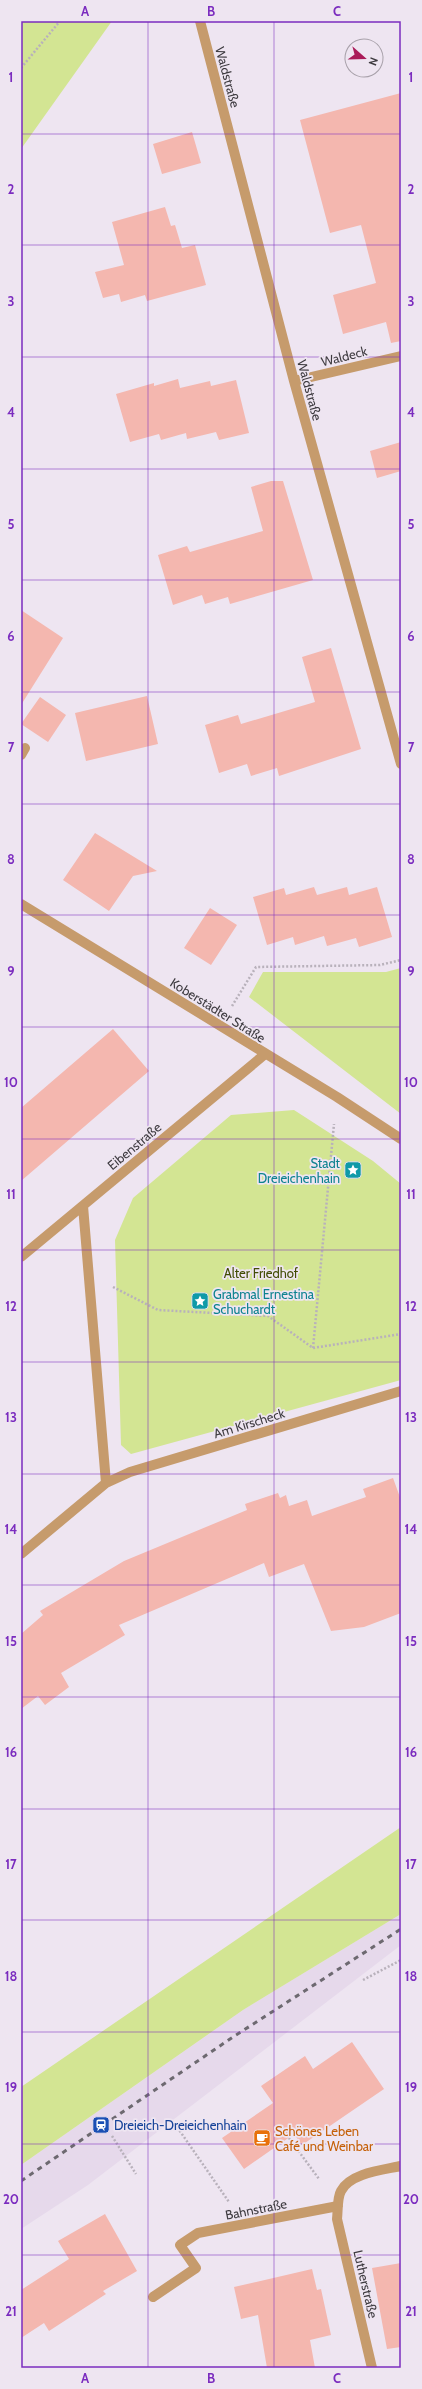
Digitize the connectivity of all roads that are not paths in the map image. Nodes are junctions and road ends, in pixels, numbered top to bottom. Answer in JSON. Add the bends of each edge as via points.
{"nodes":[{"id":1,"x":200,"y":21,"type":"edge"},
{"id":2,"x":401,"y":356,"type":"edge"},
{"id":3,"x":294,"y":381,"type":"junction"},
{"id":4,"x":401,"y":764,"type":"edge"},
{"id":5,"x":21,"y":904,"type":"edge"},
{"id":6,"x":264,"y":1055,"type":"junction"},
{"id":7,"x":401,"y":1139,"type":"edge"},
{"id":8,"x":83,"y":1206,"type":"junction"},
{"id":9,"x":21,"y":1257,"type":"edge"},
{"id":10,"x":401,"y":1391,"type":"edge"},
{"id":11,"x":106,"y":1483,"type":"junction"},
{"id":12,"x":21,"y":1554,"type":"edge"},
{"id":13,"x":401,"y":2166,"type":"edge"},
{"id":14,"x":338,"y":2206,"type":"junction"},
{"id":15,"x":153,"y":2298,"type":"dead end"},
{"id":16,"x":372,"y":2368,"type":"edge"}],
"edges":[{"from":1,"to":3,"type":"street","name":"Waldstraße"},
{"from":2,"to":3,"type":"street","name":"Waldeck"},
{"from":3,"to":4,"type":"street","name":"Waldstraße"},
{"from":5,"to":6,"type":"street","name":"Koberstädter Straße"},
{"from":6,"to":7,"type":"street","name":"Koberstädter Straße","via":[[337,1097]]},
{"from":6,"to":8,"type":"street","name":"Eibenstraße"},
{"from":8,"to":9,"type":"street","name":"Eibenstraße"},
{"from":8,"to":11,"type":"street"},
{"from":10,"to":11,"type":"street","name":"Am Kirscheck","via":[[130,1472]]},
{"from":11,"to":12,"type":"street","name":"Am Kirscheck"},
{"from":13,"to":14,"type":"street","via":[[349,2181],[340,2191]]},
{"from":14,"to":15,"type":"street","name":"Bahnstraße","via":[[198,2233],[180,2245],[196,2268]]},
{"from":14,"to":16,"type":"street","name":"Lutherstraße","via":[[337,2219]]}]}
